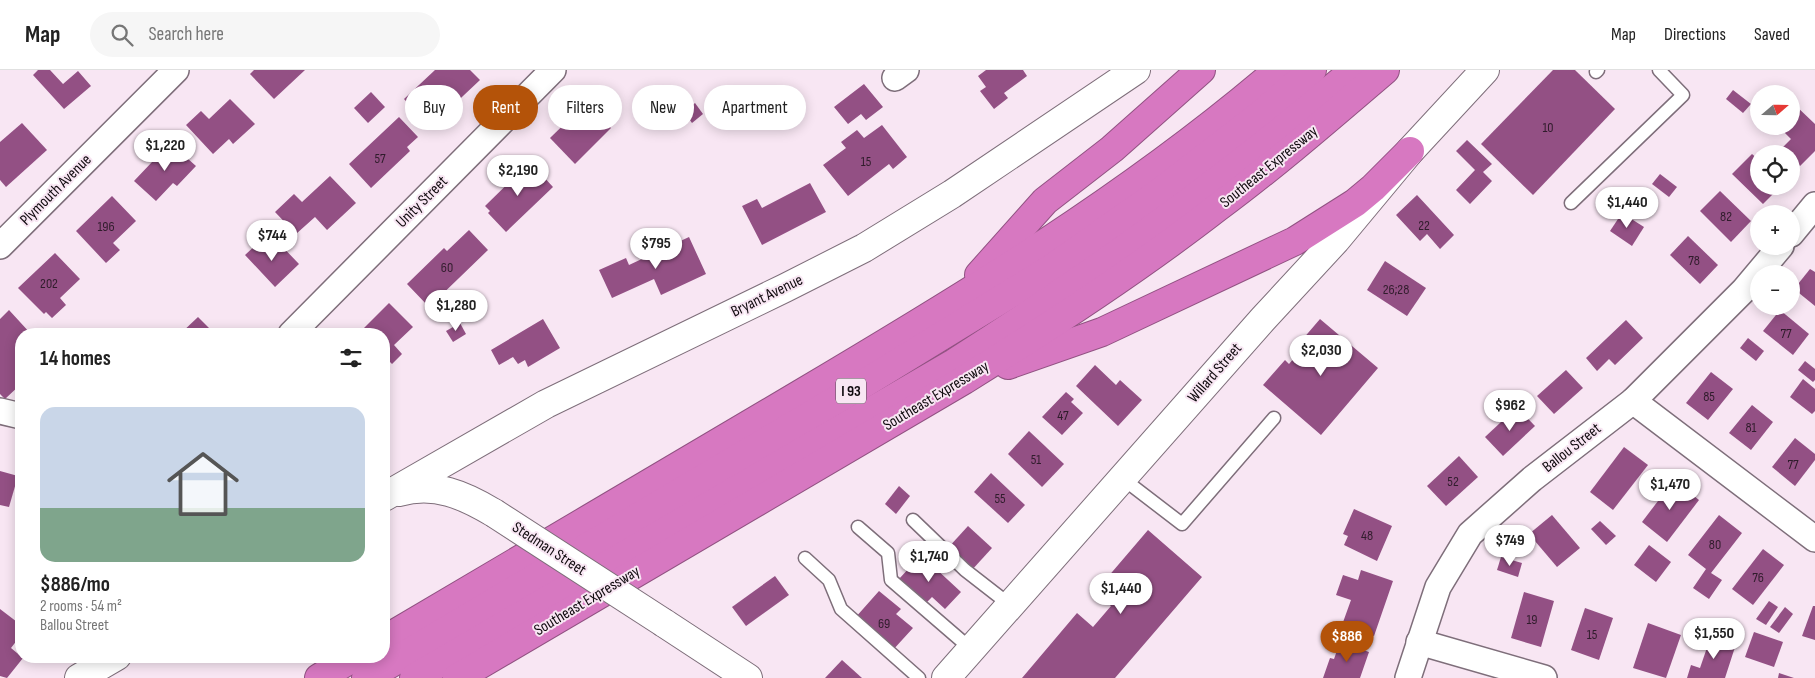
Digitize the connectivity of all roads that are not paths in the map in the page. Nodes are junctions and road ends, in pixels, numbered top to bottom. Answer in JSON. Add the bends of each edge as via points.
{"nodes":[{"id":1,"x":176,"y":70,"type":"edge"},
{"id":2,"x":554,"y":70,"type":"edge"},
{"id":3,"x":1136,"y":70,"type":"edge"},
{"id":4,"x":1201,"y":70,"type":"edge"},
{"id":5,"x":1278,"y":70,"type":"edge"},
{"id":6,"x":1312,"y":70,"type":"edge"},
{"id":7,"x":1354,"y":70,"type":"edge"},
{"id":8,"x":1385,"y":70,"type":"edge"},
{"id":9,"x":1485,"y":70,"type":"edge"},
{"id":10,"x":1660,"y":70,"type":"edge"},
{"id":11,"x":1410,"y":150,"type":"junction"},
{"id":12,"x":1571,"y":203,"type":"dead end"},
{"id":13,"x":1815,"y":205,"type":"edge"},
{"id":14,"x":1800,"y":223,"type":"edge"},
{"id":15,"x":0,"y":246,"type":"edge"},
{"id":16,"x":1773,"y":255,"type":"edge"},
{"id":17,"x":956,"y":301,"type":"junction"},
{"id":18,"x":297,"y":328,"type":"edge"},
{"id":19,"x":964,"y":380,"type":"junction"},
{"id":20,"x":1633,"y":401,"type":"junction"},
{"id":21,"x":0,"y":411,"type":"edge"},
{"id":22,"x":15,"y":415,"type":"edge"},
{"id":23,"x":1274,"y":418,"type":"dead end"},
{"id":24,"x":1122,"y":478,"type":"junction"},
{"id":25,"x":390,"y":494,"type":"edge"},
{"id":26,"x":390,"y":495,"type":"edge"},
{"id":27,"x":913,"y":520,"type":"dead end"},
{"id":28,"x":858,"y":527,"type":"dead end"},
{"id":29,"x":1815,"y":539,"type":"edge"},
{"id":30,"x":805,"y":558,"type":"dead end"},
{"id":31,"x":1010,"y":605,"type":"junction"},
{"id":32,"x":390,"y":636,"type":"edge"},
{"id":33,"x":1419,"y":642,"type":"junction"},
{"id":34,"x":974,"y":646,"type":"junction"},
{"id":35,"x":344,"y":663,"type":"edge"},
{"id":36,"x":319,"y":678,"type":"edge"},
{"id":37,"x":366,"y":678,"type":"edge"},
{"id":38,"x":414,"y":678,"type":"edge"},
{"id":39,"x":457,"y":678,"type":"edge"},
{"id":40,"x":748,"y":678,"type":"edge"},
{"id":41,"x":920,"y":678,"type":"edge"},
{"id":42,"x":946,"y":678,"type":"edge"},
{"id":43,"x":962,"y":678,"type":"edge"},
{"id":44,"x":1408,"y":678,"type":"edge"},
{"id":45,"x":1544,"y":678,"type":"edge"}],
"edges":[{"from":1,"to":15,"type":"street","name":"Plymouth Avenue"},
{"from":2,"to":18,"type":"street","name":"Unity Street"},
{"from":3,"to":25,"type":"main road","name":"Bryant Avenue","via":[[952,194],[864,248],[546,404]]},
{"from":4,"to":17,"type":"highway","via":[[1112,149],[1045,201]]},
{"from":5,"to":17,"type":"highway","number":"I 93","via":[[1136,182]]},
{"from":6,"to":37,"type":"highway","number":"I 93","via":[[1164,189],[1049,270],[860,386]]},
{"from":7,"to":38,"type":"highway","number":"I 93","via":[[1204,192],[1126,250],[1027,316]]},
{"from":8,"to":19,"type":"highway","name":"Southeast Expressway","via":[[1210,214],[1095,295]]},
{"from":9,"to":11,"type":"main road","name":"Willard Street"},
{"from":10,"to":12,"type":"lane","via":[[1684,95]]},
{"from":11,"to":19,"type":"highway","via":[[1355,203],[1276,250],[1102,332]]},
{"from":11,"to":24,"type":"main road","name":"Willard Street","via":[[1336,240]]},
{"from":13,"to":14,"type":"street"},
{"from":16,"to":20,"type":"street","name":"Ballou Street","via":[[1744,290]]},
{"from":17,"to":32,"type":"highway","number":"I 93"},
{"from":19,"to":39,"type":"highway","name":"Southeast Expressway"},
{"from":20,"to":29,"type":"street"},
{"from":20,"to":33,"type":"street","name":"Ballou Street","via":[[1532,479],[1470,534],[1438,587]]},
{"from":21,"to":22,"type":"street"},
{"from":23,"to":24,"type":"lane","via":[[1182,524]]},
{"from":24,"to":31,"type":"main road","name":"Willard Street"},
{"from":26,"to":40,"type":"main road","name":"Stedman Street","bridge":true,"via":[[408,490],[439,489],[466,498]]},
{"from":27,"to":31,"type":"lane","via":[[965,570]]},
{"from":28,"to":34,"type":"lane","via":[[888,553],[891,580]]},
{"from":30,"to":41,"type":"lane","via":[[829,580],[841,609]]},
{"from":31,"to":34,"type":"main road","name":"Willard Street"},
{"from":33,"to":44,"type":"street","name":"Ballou Street"},
{"from":33,"to":45,"type":"street"},
{"from":34,"to":42,"type":"main road","name":"Willard Street"},
{"from":34,"to":43,"type":"main road"},
{"from":35,"to":36,"type":"highway"}]}
